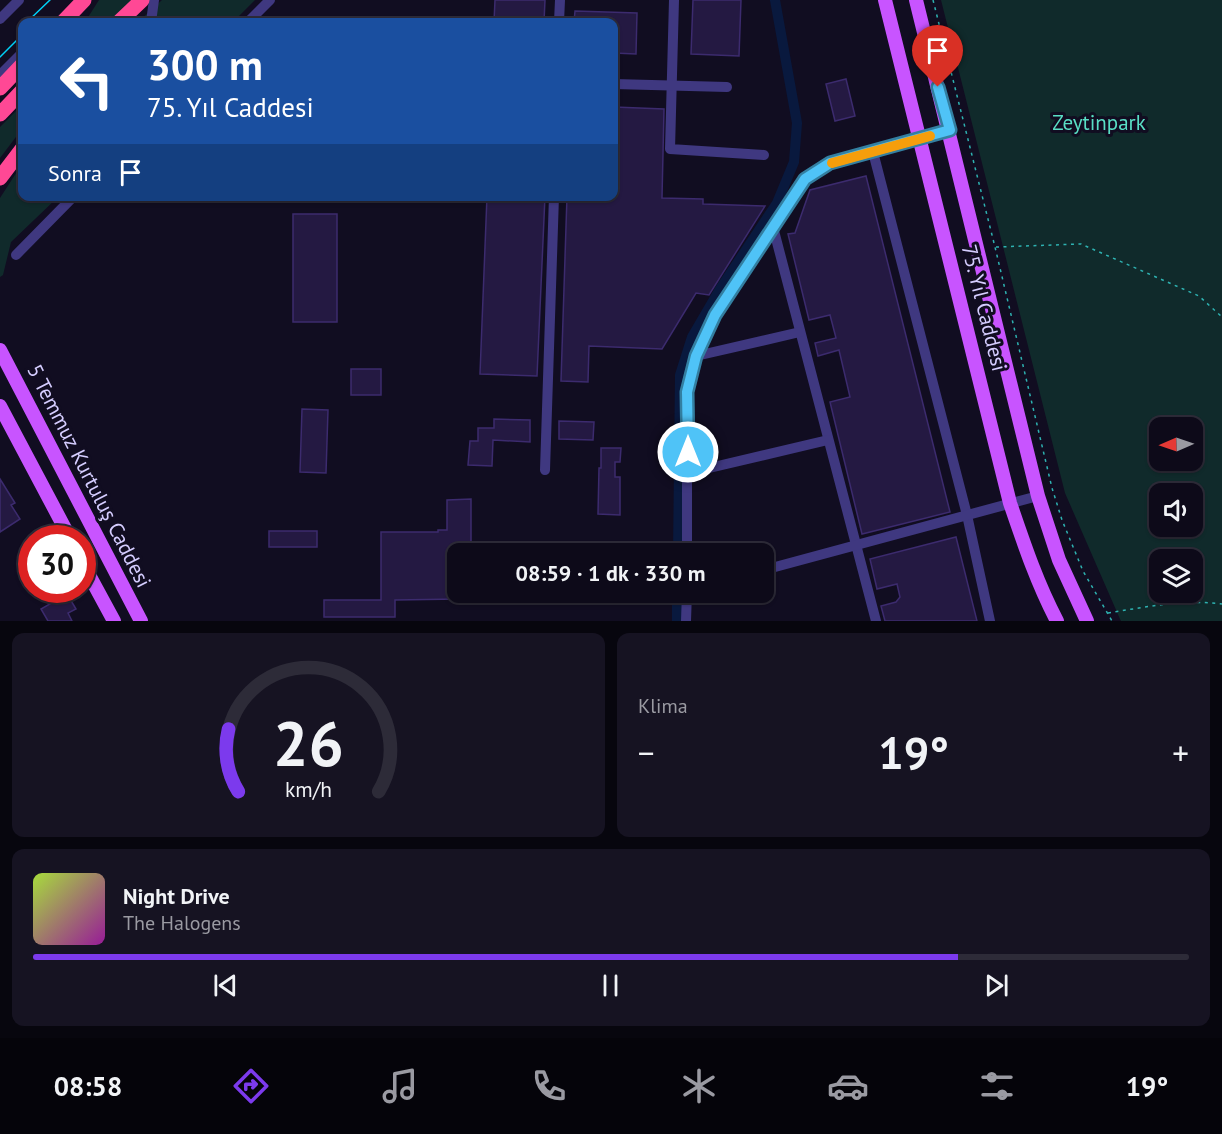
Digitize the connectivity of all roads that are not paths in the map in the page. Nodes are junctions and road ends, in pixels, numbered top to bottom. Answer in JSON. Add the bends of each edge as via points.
{"nodes":[{"id":1,"x":19,"y":0,"type":"edge"},
{"id":2,"x":83,"y":0,"type":"edge"},
{"id":3,"x":89,"y":0,"type":"edge"},
{"id":4,"x":142,"y":0,"type":"edge"},
{"id":5,"x":154,"y":0,"type":"edge"},
{"id":6,"x":270,"y":0,"type":"edge"},
{"id":7,"x":560,"y":0,"type":"edge"},
{"id":8,"x":674,"y":0,"type":"edge"},
{"id":9,"x":885,"y":0,"type":"edge"},
{"id":10,"x":916,"y":0,"type":"edge"},
{"id":11,"x":61,"y":18,"type":"edge"},
{"id":12,"x":67,"y":18,"type":"edge"},
{"id":13,"x":78,"y":18,"type":"edge"},
{"id":14,"x":123,"y":18,"type":"edge"},
{"id":15,"x":152,"y":18,"type":"edge"},
{"id":16,"x":252,"y":18,"type":"edge"},
{"id":17,"x":560,"y":18,"type":"edge"},
{"id":18,"x":0,"y":19,"type":"edge"},
{"id":19,"x":18,"y":56,"type":"edge"},
{"id":20,"x":18,"y":69,"type":"edge"},
{"id":21,"x":0,"y":75,"type":"edge"},
{"id":22,"x":618,"y":84,"type":"edge"},
{"id":23,"x":672,"y":86,"type":"junction"},
{"id":24,"x":727,"y":87,"type":"dead end"},
{"id":25,"x":0,"y":88,"type":"edge"},
{"id":26,"x":18,"y":95,"type":"edge"},
{"id":27,"x":0,"y":114,"type":"edge"},
{"id":28,"x":950,"y":130,"type":"junction"},
{"id":29,"x":920,"y":138,"type":"junction"},
{"id":30,"x":873,"y":152,"type":"junction"},
{"id":31,"x":18,"y":155,"type":"edge"},
{"id":32,"x":764,"y":155,"type":"dead end"},
{"id":33,"x":12,"y":164,"type":"junction"},
{"id":34,"x":0,"y":178,"type":"edge"},
{"id":35,"x":0,"y":190,"type":"edge"},
{"id":36,"x":69,"y":201,"type":"edge"},
{"id":37,"x":554,"y":201,"type":"edge"},
{"id":38,"x":773,"y":227,"type":"junction"},
{"id":39,"x":16,"y":255,"type":"dead end"},
{"id":40,"x":800,"y":332,"type":"junction"},
{"id":41,"x":0,"y":350,"type":"edge"},
{"id":42,"x":696,"y":356,"type":"junction"},
{"id":43,"x":0,"y":406,"type":"edge"},
{"id":44,"x":828,"y":440,"type":"junction"},
{"id":45,"x":545,"y":470,"type":"dead end"},
{"id":46,"x":688,"y":472,"type":"junction"},
{"id":47,"x":1038,"y":496,"type":"junction"},
{"id":48,"x":1010,"y":503,"type":"junction"},
{"id":49,"x":967,"y":515,"type":"junction"},
{"id":50,"x":63,"y":525,"type":"edge"},
{"id":51,"x":687,"y":543,"type":"edge"},
{"id":52,"x":856,"y":545,"type":"junction"},
{"id":53,"x":774,"y":567,"type":"edge"},
{"id":54,"x":96,"y":588,"type":"edge"},
{"id":55,"x":687,"y":603,"type":"edge"},
{"id":56,"x":114,"y":621,"type":"edge"},
{"id":57,"x":141,"y":621,"type":"edge"},
{"id":58,"x":686,"y":621,"type":"edge"},
{"id":59,"x":876,"y":621,"type":"edge"},
{"id":60,"x":990,"y":621,"type":"edge"},
{"id":61,"x":1057,"y":621,"type":"edge"},
{"id":62,"x":1087,"y":621,"type":"edge"}],
"edges":[{"from":1,"to":18,"type":"street"},
{"from":2,"to":11,"type":"street"},
{"from":2,"to":12,"type":"highway"},
{"from":3,"to":13,"type":"highway"},
{"from":4,"to":14,"type":"highway"},
{"from":5,"to":15,"type":"street"},
{"from":6,"to":16,"type":"street"},
{"from":7,"to":17,"type":"street"},
{"from":8,"to":23,"type":"street"},
{"from":9,"to":29,"type":"main road","name":"75. Yıl Caddesi"},
{"from":10,"to":28,"type":"main road","name":"75. Yıl Caddesi"},
{"from":19,"to":21,"type":"street"},
{"from":20,"to":25,"type":"highway"},
{"from":22,"to":23,"type":"street"},
{"from":23,"to":24,"type":"street"},
{"from":23,"to":32,"type":"street","via":[[670,150]]},
{"from":26,"to":27,"type":"highway"},
{"from":28,"to":29,"type":"street"},
{"from":28,"to":47,"type":"main road","name":"75. Yıl Caddesi"},
{"from":29,"to":30,"type":"street"},
{"from":29,"to":48,"type":"main road","name":"75. Yıl Caddesi"},
{"from":30,"to":38,"type":"street","via":[[830,163],[805,179]]},
{"from":30,"to":49,"type":"street"},
{"from":31,"to":33,"type":"highway"},
{"from":33,"to":34,"type":"highway"},
{"from":33,"to":35,"type":"highway"},
{"from":36,"to":39,"type":"street"},
{"from":37,"to":45,"type":"street"},
{"from":38,"to":40,"type":"street"},
{"from":38,"to":42,"type":"street","via":[[715,315]]},
{"from":40,"to":42,"type":"street"},
{"from":40,"to":44,"type":"street"},
{"from":41,"to":57,"type":"main road","name":"5 Temmuz Kurtuluş Caddesi"},
{"from":42,"to":46,"type":"street","via":[[687,392]]},
{"from":43,"to":50,"type":"main road"},
{"from":44,"to":46,"type":"street"},
{"from":44,"to":52,"type":"street"},
{"from":46,"to":51,"type":"street"},
{"from":47,"to":48,"type":"street"},
{"from":47,"to":62,"type":"main road","name":"75. Yıl Caddesi","via":[[1059,561]]},
{"from":48,"to":49,"type":"street"},
{"from":48,"to":61,"type":"main road","name":"75. Yıl Caddesi","via":[[1028,558]]},
{"from":49,"to":52,"type":"street"},
{"from":49,"to":60,"type":"street"},
{"from":52,"to":53,"type":"street"},
{"from":52,"to":59,"type":"street"},
{"from":54,"to":56,"type":"main road","name":"5 Temmuz Kurtuluş Caddesi"},
{"from":55,"to":58,"type":"street"}]}
